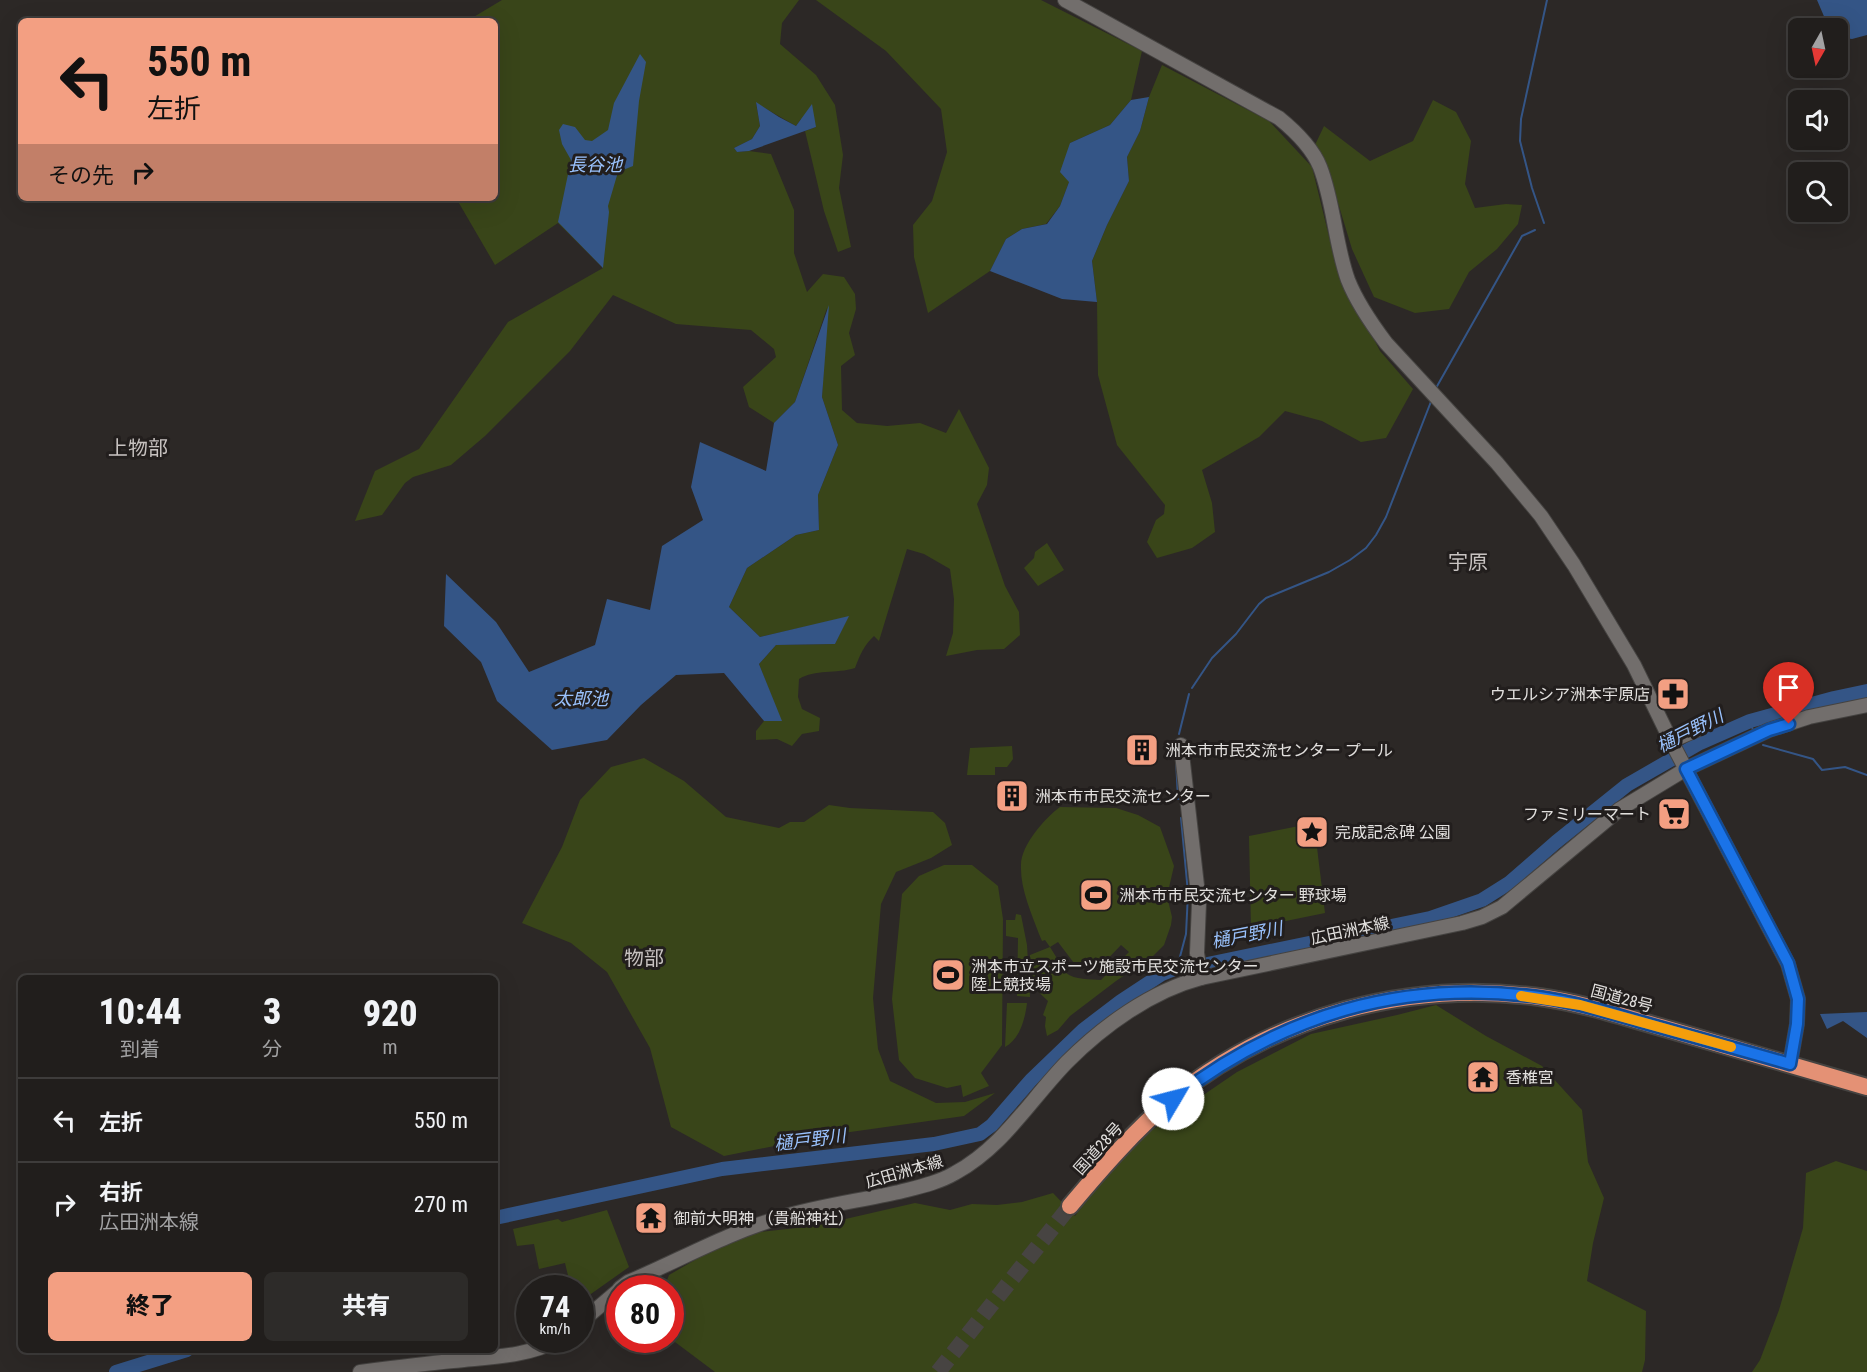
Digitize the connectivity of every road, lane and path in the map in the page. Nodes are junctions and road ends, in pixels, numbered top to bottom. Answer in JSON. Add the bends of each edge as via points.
{"nodes":[{"id":1,"x":1065,"y":0,"type":"edge"},
{"id":2,"x":1867,"y":705,"type":"edge"},
{"id":3,"x":1701,"y":728,"type":"dead end"},
{"id":4,"x":1671,"y":741,"type":"junction"},
{"id":5,"x":1181,"y":744,"type":"dead end"},
{"id":6,"x":1684,"y":765,"type":"junction"},
{"id":7,"x":1200,"y":976,"type":"junction"},
{"id":8,"x":1790,"y":1064,"type":"junction"},
{"id":9,"x":1867,"y":1087,"type":"edge"},
{"id":10,"x":1070,"y":1206,"type":"tunnel mouth"},
{"id":11,"x":643,"y":1275,"type":"edge"},
{"id":12,"x":606,"y":1301,"type":"edge"},
{"id":13,"x":594,"y":1311,"type":"edge"},
{"id":14,"x":520,"y":1353,"type":"edge"},
{"id":15,"x":360,"y":1372,"type":"edge"}],
"edges":[{"from":1,"to":4,"type":"main road","via":[[1279,118],[1295,131],[1320,167],[1348,279],[1370,322],[1541,516],[1634,666]]},
{"from":2,"to":6,"type":"main road","name":"広田洲本線","via":[[1769,730]]},
{"from":3,"to":4,"type":"main road"},
{"from":4,"to":6,"type":"main road"},
{"from":5,"to":7,"type":"main road","via":[[1199,903]]},
{"from":6,"to":7,"type":"main road","name":"広田洲本線","via":[[1620,809],[1515,897],[1482,917]]},
{"from":6,"to":8,"type":"main road","via":[[1788,963],[1798,999]]},
{"from":7,"to":11,"type":"main road","name":"広田洲本線","via":[[1163,992],[1106,1029],[1067,1062],[992,1147],[956,1173],[913,1189],[780,1217]]},
{"from":8,"to":9,"type":"highway","name":"国道28号"},
{"from":8,"to":10,"type":"highway","name":"国道28号","via":[[1540,997],[1459,993],[1380,1001],[1307,1021],[1203,1075],[1146,1123]]},
{"from":12,"to":13,"type":"main road","name":"広田洲本線"},
{"from":14,"to":15,"type":"main road"}]}
